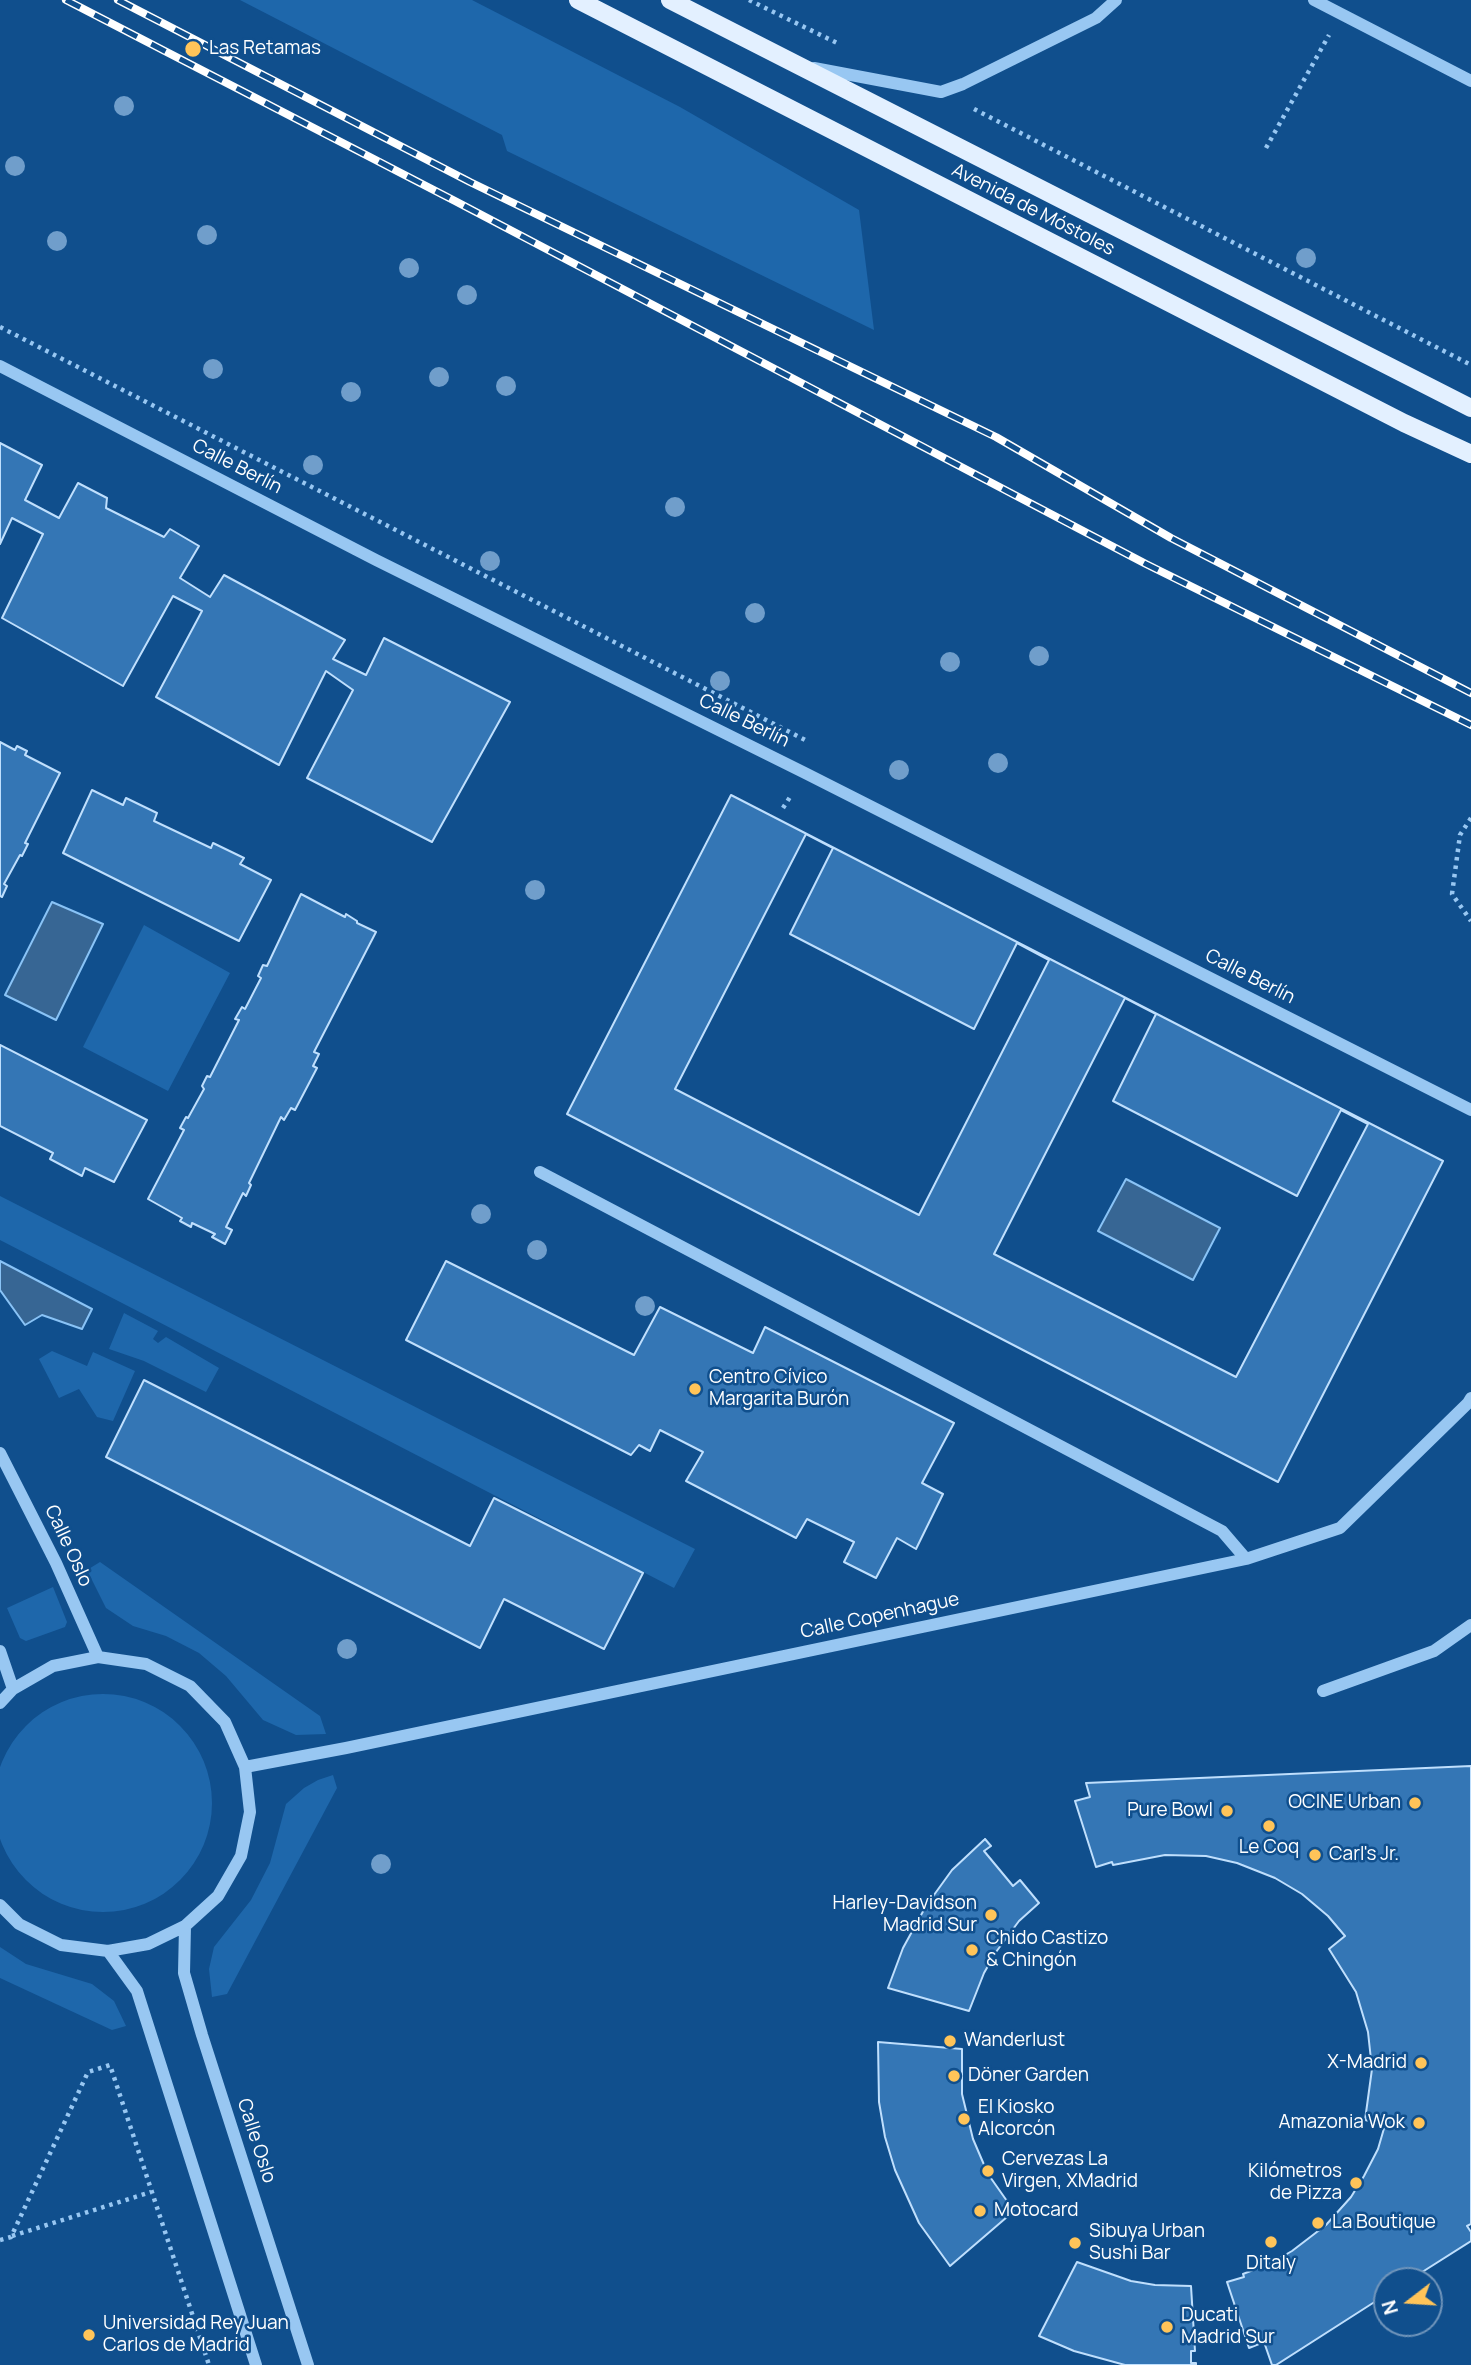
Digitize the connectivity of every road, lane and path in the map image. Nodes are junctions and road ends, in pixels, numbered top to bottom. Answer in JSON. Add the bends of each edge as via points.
{"nodes":[{"id":1,"x":578,"y":0,"type":"edge"},
{"id":2,"x":670,"y":0,"type":"edge"},
{"id":3,"x":749,"y":0,"type":"edge"},
{"id":4,"x":1116,"y":0,"type":"edge"},
{"id":5,"x":1314,"y":0,"type":"edge"},
{"id":6,"x":1340,"y":13,"type":"junction"},
{"id":7,"x":842,"y":45,"type":"dead end"},
{"id":8,"x":795,"y":64,"type":"junction"},
{"id":9,"x":1471,"y":81,"type":"edge"},
{"id":10,"x":941,"y":92,"type":"junction"},
{"id":11,"x":1266,"y":148,"type":"dead end"},
{"id":12,"x":0,"y":327,"type":"edge"},
{"id":13,"x":1471,"y":365,"type":"edge"},
{"id":14,"x":0,"y":366,"type":"edge"},
{"id":15,"x":1471,"y":408,"type":"edge"},
{"id":16,"x":1471,"y":454,"type":"edge"},
{"id":17,"x":820,"y":747,"type":"dead end"},
{"id":18,"x":1471,"y":818,"type":"edge"},
{"id":19,"x":1471,"y":920,"type":"edge"},
{"id":20,"x":1471,"y":1110,"type":"edge"},
{"id":21,"x":540,"y":1172,"type":"dead end"},
{"id":22,"x":1471,"y":1398,"type":"edge"},
{"id":23,"x":0,"y":1453,"type":"edge"},
{"id":24,"x":1247,"y":1559,"type":"junction"},
{"id":25,"x":1471,"y":1625,"type":"edge"},
{"id":26,"x":0,"y":1651,"type":"edge"},
{"id":27,"x":97,"y":1657,"type":"junction"},
{"id":28,"x":13,"y":1689,"type":"junction"},
{"id":29,"x":1323,"y":1691,"type":"dead end"},
{"id":30,"x":0,"y":1703,"type":"edge"},
{"id":31,"x":245,"y":1767,"type":"junction"},
{"id":32,"x":0,"y":1905,"type":"edge"},
{"id":33,"x":185,"y":1926,"type":"junction"},
{"id":34,"x":108,"y":1951,"type":"junction"},
{"id":35,"x":151,"y":2192,"type":"junction"},
{"id":36,"x":11,"y":2237,"type":"junction"},
{"id":37,"x":0,"y":2240,"type":"edge"},
{"id":38,"x":209,"y":2365,"type":"edge"},
{"id":39,"x":256,"y":2365,"type":"edge"},
{"id":40,"x":308,"y":2365,"type":"edge"}],
"edges":[{"from":1,"to":16,"type":"main road","name":"Avenida de Móstoles"},
{"from":2,"to":8,"type":"main road","name":"Avenida de Móstoles"},
{"from":3,"to":7,"type":"path"},
{"from":4,"to":10,"type":"street","via":[[1096,18]]},
{"from":5,"to":6,"type":"street"},
{"from":6,"to":9,"type":"street"},
{"from":6,"to":11,"type":"path"},
{"from":8,"to":10,"type":"street"},
{"from":8,"to":15,"type":"main road","name":"Avenida de Móstoles"},
{"from":10,"to":13,"type":"path"},
{"from":12,"to":17,"type":"path"},
{"from":14,"to":20,"type":"street","name":"Calle Berlín"},
{"from":18,"to":19,"type":"path","via":[[1460,835],[1452,894]]},
{"from":21,"to":24,"type":"street","via":[[1222,1531]]},
{"from":22,"to":24,"type":"street","name":"Calle Copenhague","via":[[1340,1528]]},
{"from":23,"to":27,"type":"street","name":"Calle Oslo"},
{"from":24,"to":31,"type":"street","name":"Calle Copenhague"},
{"from":25,"to":29,"type":"street","via":[[1434,1651]]},
{"from":26,"to":28,"type":"street"},
{"from":27,"to":28,"type":"street","via":[[53,1666]]},
{"from":27,"to":31,"type":"street","via":[[146,1664],[190,1686],[225,1722]]},
{"from":28,"to":30,"type":"street"},
{"from":31,"to":33,"type":"street","via":[[250,1812],[241,1856],[218,1896]]},
{"from":32,"to":34,"type":"street","via":[[19,1924],[61,1945]]},
{"from":33,"to":34,"type":"street","via":[[148,1944]]},
{"from":33,"to":40,"type":"street","name":"Calle Oslo","via":[[184,1973]]},
{"from":34,"to":39,"type":"street","via":[[137,1991]]},
{"from":35,"to":36,"type":"path"},
{"from":35,"to":36,"type":"path","via":[[110,2065],[88,2072]]},
{"from":35,"to":38,"type":"path"},
{"from":36,"to":37,"type":"path"}]}
